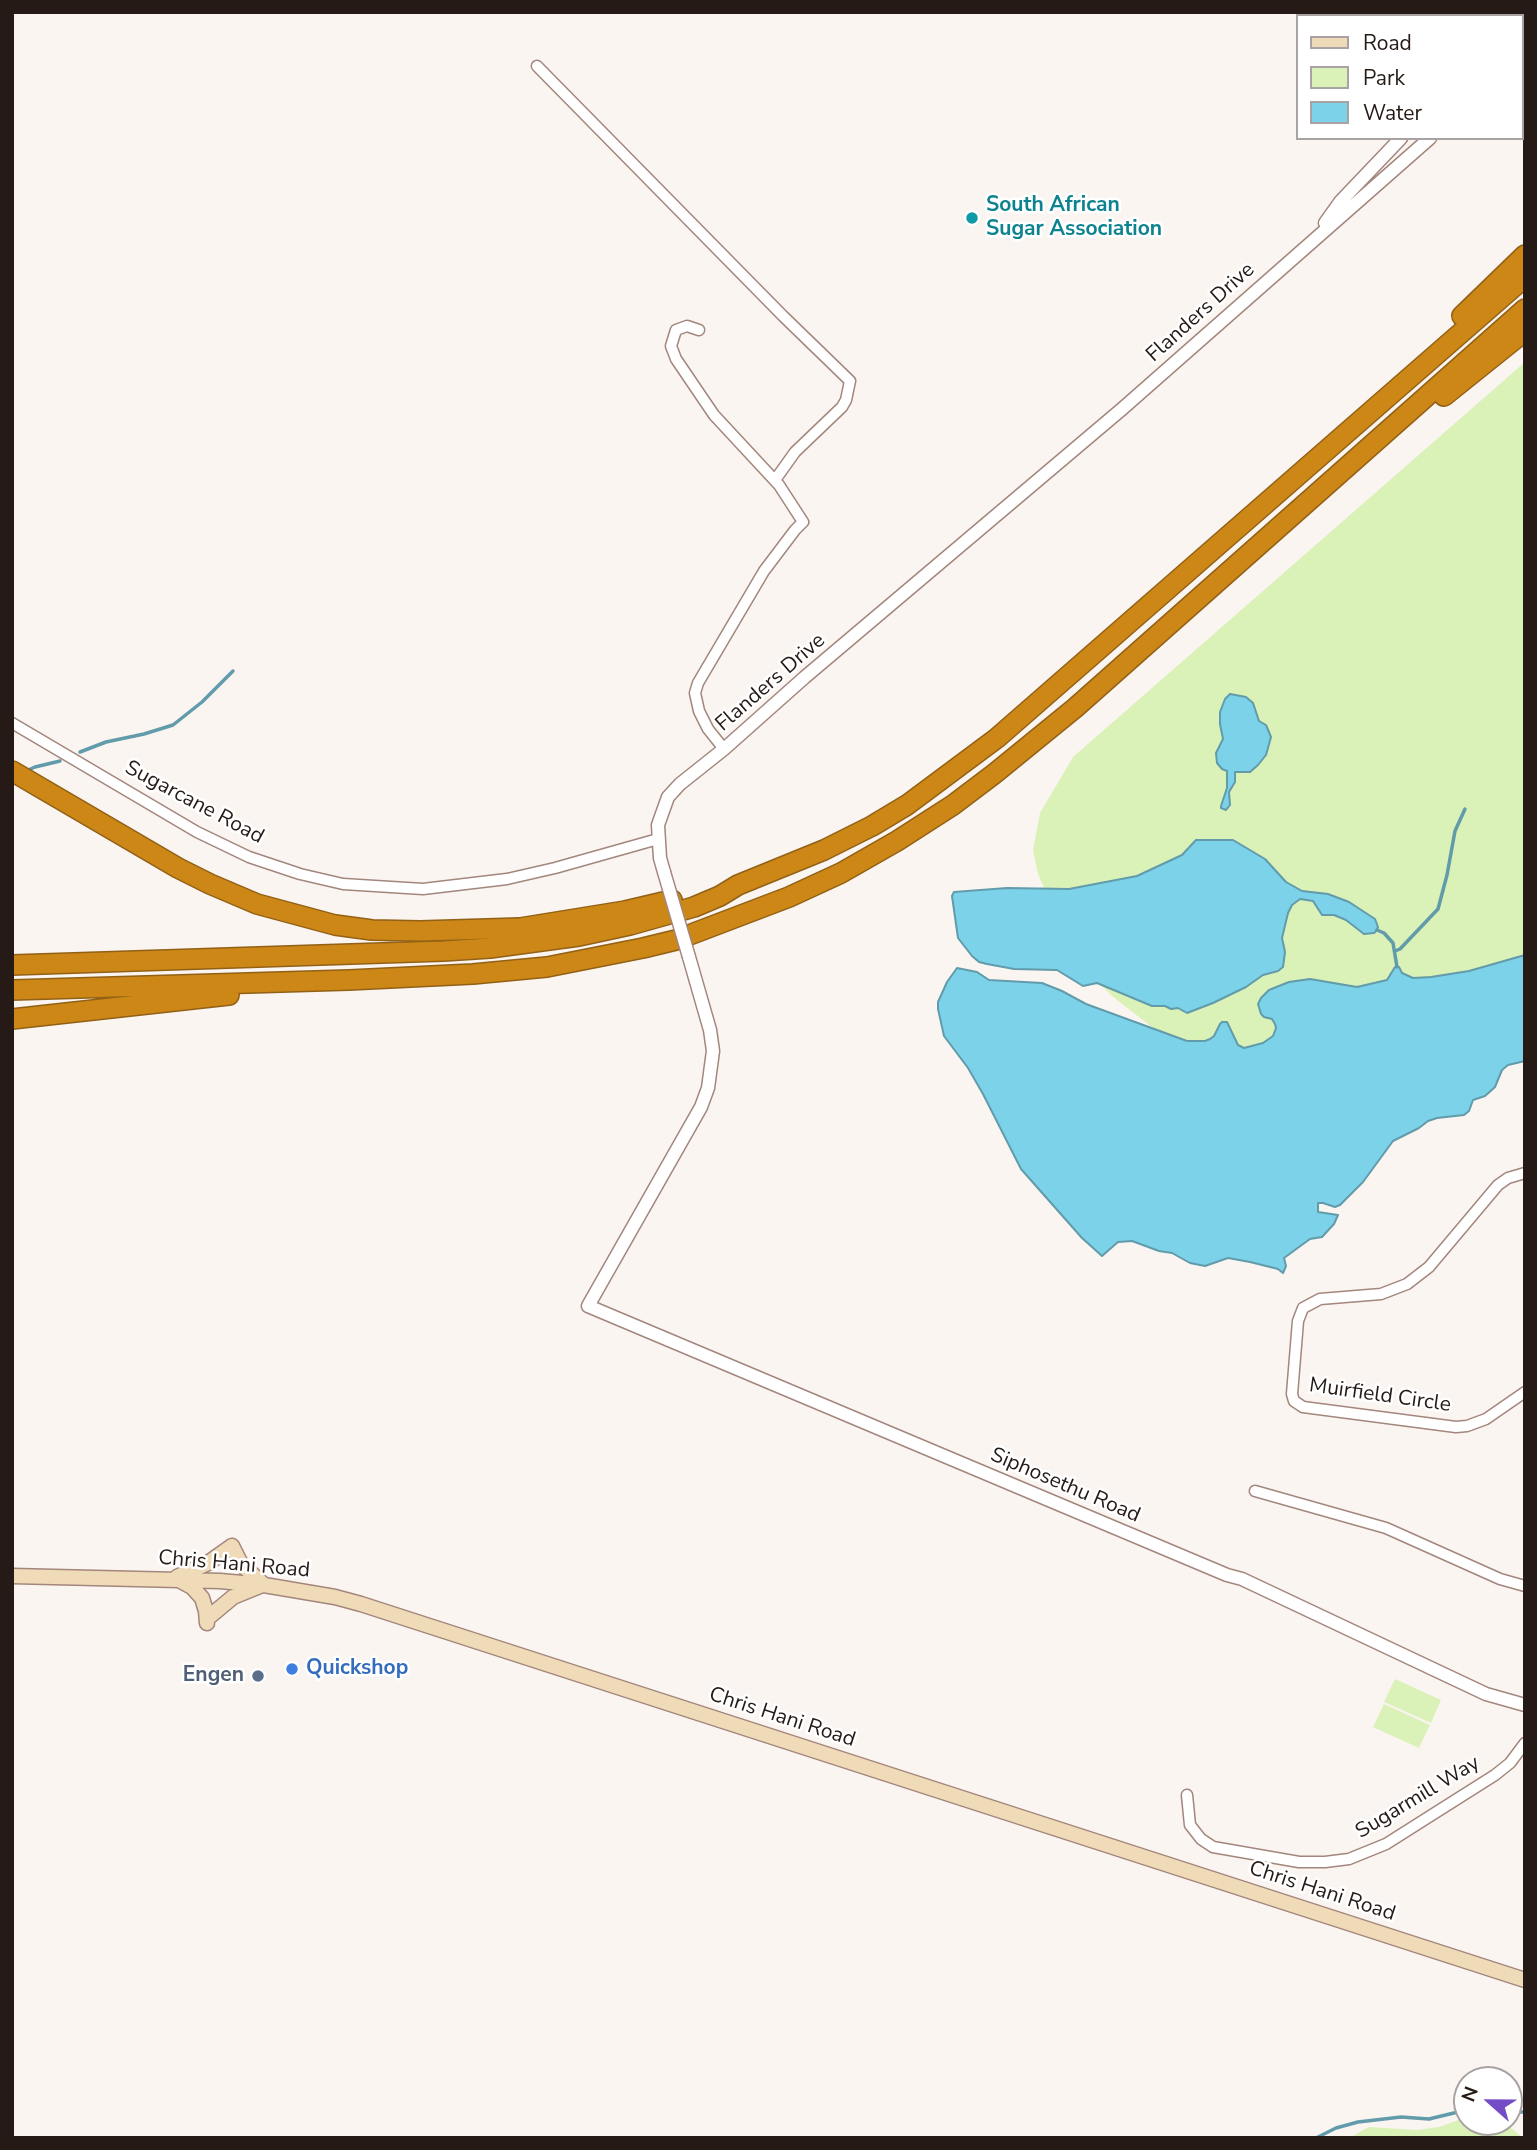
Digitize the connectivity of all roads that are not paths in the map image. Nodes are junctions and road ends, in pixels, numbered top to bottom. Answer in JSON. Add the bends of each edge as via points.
{"nodes":[{"id":1,"x":537,"y":66,"type":"dead end"},
{"id":2,"x":1399,"y":140,"type":"edge"},
{"id":3,"x":1428,"y":140,"type":"edge"},
{"id":4,"x":1315,"y":238,"type":"junction"},
{"id":5,"x":1525,"y":255,"type":"edge"},
{"id":6,"x":1525,"y":277,"type":"edge"},
{"id":7,"x":1525,"y":309,"type":"edge"},
{"id":8,"x":699,"y":330,"type":"dead end"},
{"id":9,"x":1525,"y":331,"type":"edge"},
{"id":10,"x":1314,"y":461,"type":"junction"},
{"id":11,"x":775,"y":480,"type":"junction"},
{"id":12,"x":1282,"y":524,"type":"junction"},
{"id":13,"x":12,"y":723,"type":"edge"},
{"id":14,"x":724,"y":749,"type":"junction"},
{"id":15,"x":12,"y":771,"type":"edge"},
{"id":16,"x":658,"y":839,"type":"junction"},
{"id":17,"x":738,"y":885,"type":"junction"},
{"id":18,"x":12,"y":965,"type":"edge"},
{"id":19,"x":349,"y":980,"type":"junction"},
{"id":20,"x":12,"y":990,"type":"edge"},
{"id":21,"x":12,"y":1019,"type":"edge"},
{"id":22,"x":1525,"y":1173,"type":"edge"},
{"id":23,"x":588,"y":1306,"type":"joint"},
{"id":24,"x":1525,"y":1392,"type":"edge"},
{"id":25,"x":1255,"y":1491,"type":"dead end"},
{"id":26,"x":12,"y":1576,"type":"edge"},
{"id":27,"x":172,"y":1579,"type":"junction"},
{"id":28,"x":264,"y":1585,"type":"junction"},
{"id":29,"x":1525,"y":1586,"type":"edge"},
{"id":30,"x":1525,"y":1705,"type":"edge"},
{"id":31,"x":1525,"y":1743,"type":"edge"},
{"id":32,"x":1187,"y":1795,"type":"dead end"},
{"id":33,"x":1525,"y":1980,"type":"edge"}],
"edges":[{"from":1,"to":11,"type":"street","via":[[850,381],[842,407],[795,452]]},
{"from":2,"to":4,"type":"street","name":"Flanders Drive","via":[[1340,202]]},
{"from":3,"to":4,"type":"street","name":"Flanders Drive"},
{"from":4,"to":14,"type":"street","name":"Flanders Drive"},
{"from":5,"to":10,"type":"highway"},
{"from":6,"to":10,"type":"highway"},
{"from":7,"to":12,"type":"highway"},
{"from":8,"to":11,"type":"street","via":[[687,326],[676,330],[671,346],[676,359],[714,415]]},
{"from":9,"to":12,"type":"highway"},
{"from":10,"to":17,"type":"highway","via":[[997,738],[939,783],[872,827]]},
{"from":11,"to":14,"type":"street","via":[[803,522],[764,571],[695,693],[708,729]]},
{"from":12,"to":19,"type":"highway","via":[[994,774],[942,812],[841,873],[721,924],[643,948],[547,967]]},
{"from":13,"to":16,"type":"street","name":"Sugarcane Road","via":[[197,832],[249,857],[343,884],[423,888],[507,878]]},
{"from":14,"to":16,"type":"street","name":"Flanders Drive","via":[[668,797]]},
{"from":15,"to":17,"type":"highway","via":[[210,884],[257,904],[335,925],[420,932],[520,928],[625,911]]},
{"from":16,"to":23,"type":"street","name":"Flanders Drive","bridge":true,"via":[[710,1030],[712,1070],[701,1107]]},
{"from":17,"to":18,"type":"highway","via":[[694,907],[630,925],[490,948]]},
{"from":19,"to":20,"type":"highway"},
{"from":19,"to":21,"type":"highway"},
{"from":22,"to":24,"type":"street","name":"Muirfield Circle","via":[[1498,1185],[1429,1267],[1406,1284],[1381,1294],[1320,1299],[1303,1308],[1292,1394],[1303,1407],[1456,1427],[1486,1419]]},
{"from":23,"to":30,"type":"street","name":"Siphosethu Road","via":[[1242,1580],[1486,1694]]},
{"from":25,"to":29,"type":"street","via":[[1386,1528]]},
{"from":26,"to":27,"type":"main road","name":"Chris Hani Road"},
{"from":27,"to":28,"type":"main road","name":"Chris Hani Road"},
{"from":27,"to":28,"type":"main road","via":[[232,1546],[241,1564]]},
{"from":27,"to":28,"type":"main road","via":[[198,1592],[208,1621],[233,1597]]},
{"from":28,"to":33,"type":"main road","name":"Chris Hani Road","via":[[361,1604]]},
{"from":31,"to":32,"type":"street","name":"Sugarmill Way","via":[[1495,1775],[1387,1844],[1349,1859],[1299,1863],[1213,1847],[1190,1825]]}]}
